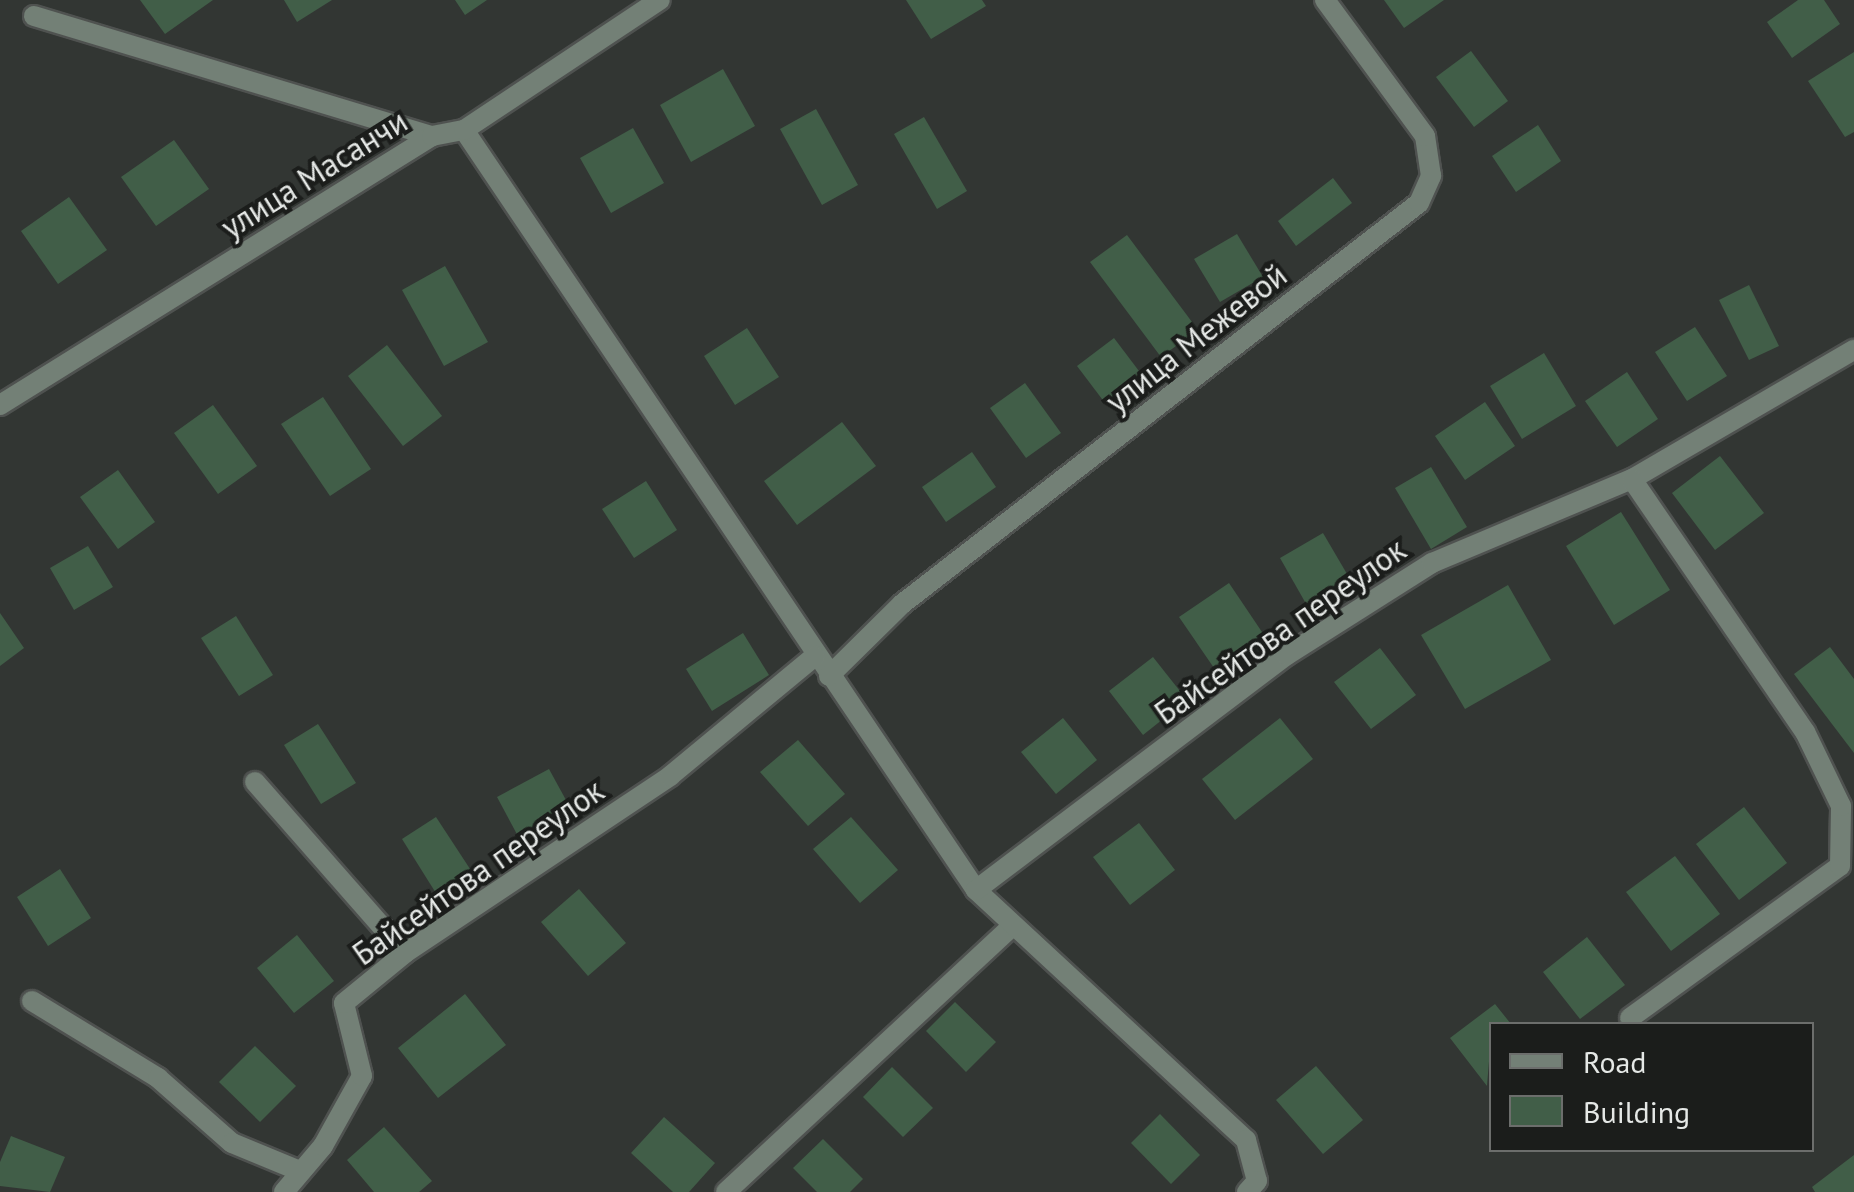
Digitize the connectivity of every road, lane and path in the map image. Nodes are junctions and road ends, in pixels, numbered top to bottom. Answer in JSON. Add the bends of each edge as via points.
{"nodes":[{"id":1,"x":660,"y":0,"type":"edge"},
{"id":2,"x":1326,"y":0,"type":"edge"},
{"id":3,"x":34,"y":16,"type":"dead end"},
{"id":4,"x":464,"y":130,"type":"junction"},
{"id":5,"x":432,"y":136,"type":"junction"},
{"id":6,"x":1854,"y":350,"type":"edge"},
{"id":7,"x":0,"y":406,"type":"edge"},
{"id":8,"x":1632,"y":479,"type":"junction"},
{"id":9,"x":815,"y":656,"type":"junction"},
{"id":10,"x":829,"y":676,"type":"junction"},
{"id":11,"x":255,"y":782,"type":"dead end"},
{"id":12,"x":976,"y":890,"type":"junction"},
{"id":13,"x":1010,"y":928,"type":"junction"},
{"id":14,"x":406,"y":954,"type":"junction"},
{"id":15,"x":32,"y":1001,"type":"dead end"},
{"id":16,"x":1630,"y":1018,"type":"dead end"},
{"id":17,"x":300,"y":1170,"type":"junction"},
{"id":18,"x":284,"y":1192,"type":"edge"},
{"id":19,"x":726,"y":1192,"type":"edge"},
{"id":20,"x":1247,"y":1192,"type":"edge"}],
"edges":[{"from":1,"to":4,"type":"street","name":"улица Масанчи"},
{"from":2,"to":10,"type":"street","name":"улица Межевой","via":[[1424,136],[1432,176],[1419,203],[902,604]]},
{"from":3,"to":5,"type":"street"},
{"from":4,"to":5,"type":"street","name":"улица Масанчи"},
{"from":4,"to":9,"type":"street"},
{"from":5,"to":7,"type":"street","name":"улица Масанчи"},
{"from":6,"to":8,"type":"street","name":"Байсейтова переулок"},
{"from":8,"to":12,"type":"street","name":"Байсейтова переулок","via":[[1432,563],[1286,655]]},
{"from":8,"to":16,"type":"street","via":[[1805,732],[1841,806],[1840,866]]},
{"from":9,"to":10,"type":"street"},
{"from":9,"to":14,"type":"street","name":"Байсейтова переулок","via":[[670,776]]},
{"from":10,"to":12,"type":"street"},
{"from":11,"to":14,"type":"street"},
{"from":12,"to":13,"type":"street"},
{"from":13,"to":19,"type":"street"},
{"from":13,"to":20,"type":"street","via":[[1246,1140],[1258,1181]]},
{"from":14,"to":17,"type":"street","name":"Байсейтова переулок","via":[[344,1003],[362,1076],[323,1146]]},
{"from":15,"to":17,"type":"street","via":[[158,1078],[232,1143]]},
{"from":17,"to":18,"type":"street","name":"Байсейтова переулок"}]}
